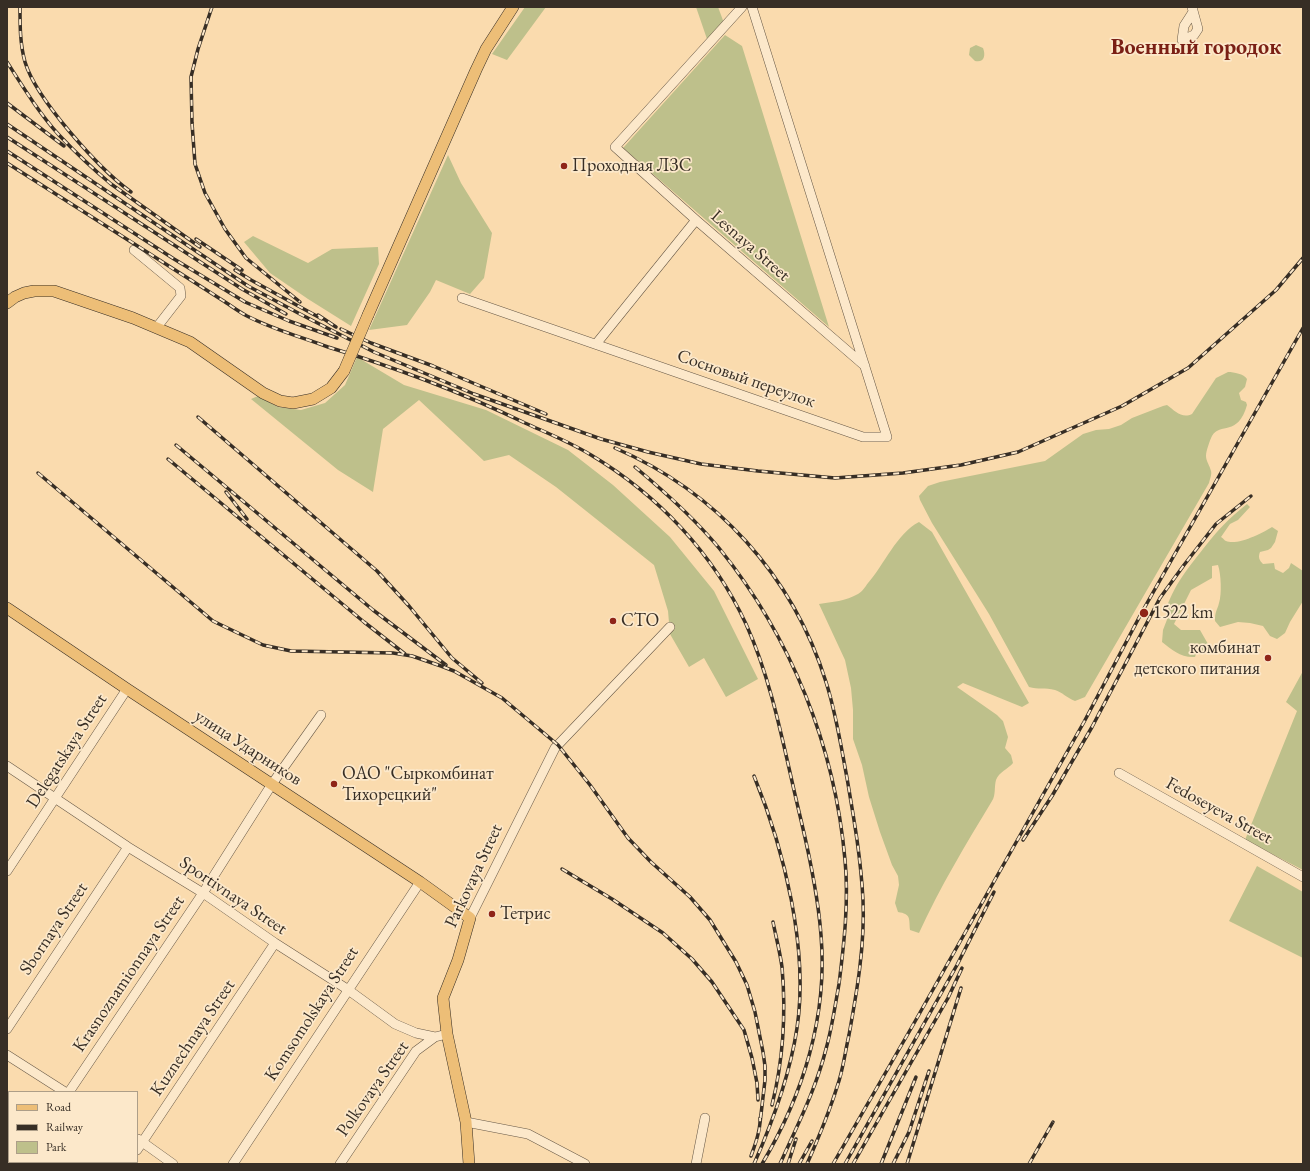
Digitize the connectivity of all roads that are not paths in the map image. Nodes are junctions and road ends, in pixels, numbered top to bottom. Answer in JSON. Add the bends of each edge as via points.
{"nodes":[{"id":1,"x":513,"y":7,"type":"edge"},
{"id":2,"x":742,"y":7,"type":"edge"},
{"id":3,"x":752,"y":7,"type":"edge"},
{"id":4,"x":696,"y":220,"type":"junction"},
{"id":5,"x":134,"y":250,"type":"dead end"},
{"id":6,"x":462,"y":298,"type":"dead end"},
{"id":7,"x":7,"y":303,"type":"edge"},
{"id":8,"x":157,"y":327,"type":"junction"},
{"id":9,"x":596,"y":344,"type":"junction"},
{"id":10,"x":865,"y":366,"type":"junction"},
{"id":11,"x":7,"y":608,"type":"edge"},
{"id":12,"x":670,"y":627,"type":"dead end"},
{"id":13,"x":127,"y":689,"type":"junction"},
{"id":14,"x":321,"y":714,"type":"dead end"},
{"id":15,"x":7,"y":766,"type":"edge"},
{"id":16,"x":1119,"y":773,"type":"dead end"},
{"id":17,"x":272,"y":784,"type":"junction"},
{"id":18,"x":55,"y":798,"type":"junction"},
{"id":19,"x":128,"y":847,"type":"junction"},
{"id":20,"x":7,"y":871,"type":"edge"},
{"id":21,"x":1303,"y":877,"type":"edge"},
{"id":22,"x":420,"y":882,"type":"junction"},
{"id":23,"x":203,"y":893,"type":"junction"},
{"id":24,"x":470,"y":918,"type":"junction"},
{"id":25,"x":275,"y":944,"type":"junction"},
{"id":26,"x":347,"y":990,"type":"junction"},
{"id":27,"x":7,"y":1030,"type":"edge"},
{"id":28,"x":447,"y":1034,"type":"junction"},
{"id":29,"x":435,"y":1037,"type":"junction"},
{"id":30,"x":7,"y":1055,"type":"edge"},
{"id":31,"x":63,"y":1091,"type":"edge"},
{"id":32,"x":70,"y":1091,"type":"edge"},
{"id":33,"x":705,"y":1118,"type":"dead end"},
{"id":34,"x":466,"y":1122,"type":"junction"},
{"id":35,"x":139,"y":1144,"type":"edge"},
{"id":36,"x":173,"y":1164,"type":"edge"},
{"id":37,"x":233,"y":1164,"type":"edge"},
{"id":38,"x":340,"y":1164,"type":"edge"},
{"id":39,"x":469,"y":1164,"type":"edge"},
{"id":40,"x":585,"y":1164,"type":"edge"},
{"id":41,"x":696,"y":1164,"type":"edge"}],
"edges":[{"from":1,"to":8,"type":"main road","bridge":true,"via":[[486,49],[344,371],[331,388],[313,399],[293,403],[280,401],[263,393],[190,342]]},
{"from":2,"to":4,"type":"street","name":"Lesnaya Street","via":[[615,147]]},
{"from":3,"to":10,"type":"street"},
{"from":4,"to":9,"type":"street"},
{"from":4,"to":10,"type":"street","name":"Lesnaya Street"},
{"from":5,"to":8,"type":"street","via":[[180,288],[181,296]]},
{"from":6,"to":9,"type":"street","name":"Сосновый переулок"},
{"from":7,"to":8,"type":"main road","via":[[24,293],[54,291]]},
{"from":9,"to":10,"type":"street","name":"Сосновый переулок","via":[[864,437],[887,437]]},
{"from":11,"to":13,"type":"main road","name":"улица Ударников"},
{"from":12,"to":24,"type":"street","name":"Parkovaya Street","via":[[554,748]]},
{"from":13,"to":17,"type":"main road","name":"улица Ударников"},
{"from":13,"to":18,"type":"street","name":"Delegatskaya Street"},
{"from":14,"to":17,"type":"street","name":"Krasnoznamionnaya Street"},
{"from":15,"to":18,"type":"street","name":"Sportivnaya Street"},
{"from":16,"to":21,"type":"street","name":"Fedoseyeva Street"},
{"from":17,"to":22,"type":"main road","name":"улица Ударников"},
{"from":17,"to":23,"type":"street","name":"Krasnoznamionnaya Street"},
{"from":18,"to":19,"type":"street","name":"Sportivnaya Street"},
{"from":18,"to":20,"type":"street","name":"Delegatskaya Street"},
{"from":19,"to":23,"type":"street","name":"Sportivnaya Street"},
{"from":19,"to":27,"type":"street","name":"Sbornaya Street"},
{"from":22,"to":24,"type":"main road","name":"улица Ударников"},
{"from":22,"to":26,"type":"street","name":"Komsomolskaya Street"},
{"from":23,"to":25,"type":"street","name":"Sportivnaya Street"},
{"from":23,"to":32,"type":"street","name":"Krasnoznamionnaya Street"},
{"from":24,"to":28,"type":"main road","name":"Parkovaya Street","via":[[458,960],[443,998]]},
{"from":25,"to":26,"type":"street","name":"Sportivnaya Street"},
{"from":25,"to":35,"type":"street","name":"Kuznechnaya Street"},
{"from":26,"to":29,"type":"street","name":"Sportivnaya Street","via":[[395,1024],[416,1033]]},
{"from":26,"to":37,"type":"street","name":"Komsomolskaya Street"},
{"from":28,"to":29,"type":"street","name":"Sportivnaya Street"},
{"from":28,"to":34,"type":"main road","name":"Parkovaya Street"},
{"from":29,"to":38,"type":"street","name":"Polkovaya Street","via":[[416,1051]]},
{"from":30,"to":31,"type":"street"},
{"from":33,"to":41,"type":"street"},
{"from":34,"to":39,"type":"main road","name":"Parkovaya Street"},
{"from":34,"to":40,"type":"street","via":[[528,1134]]},
{"from":35,"to":36,"type":"street"}]}
